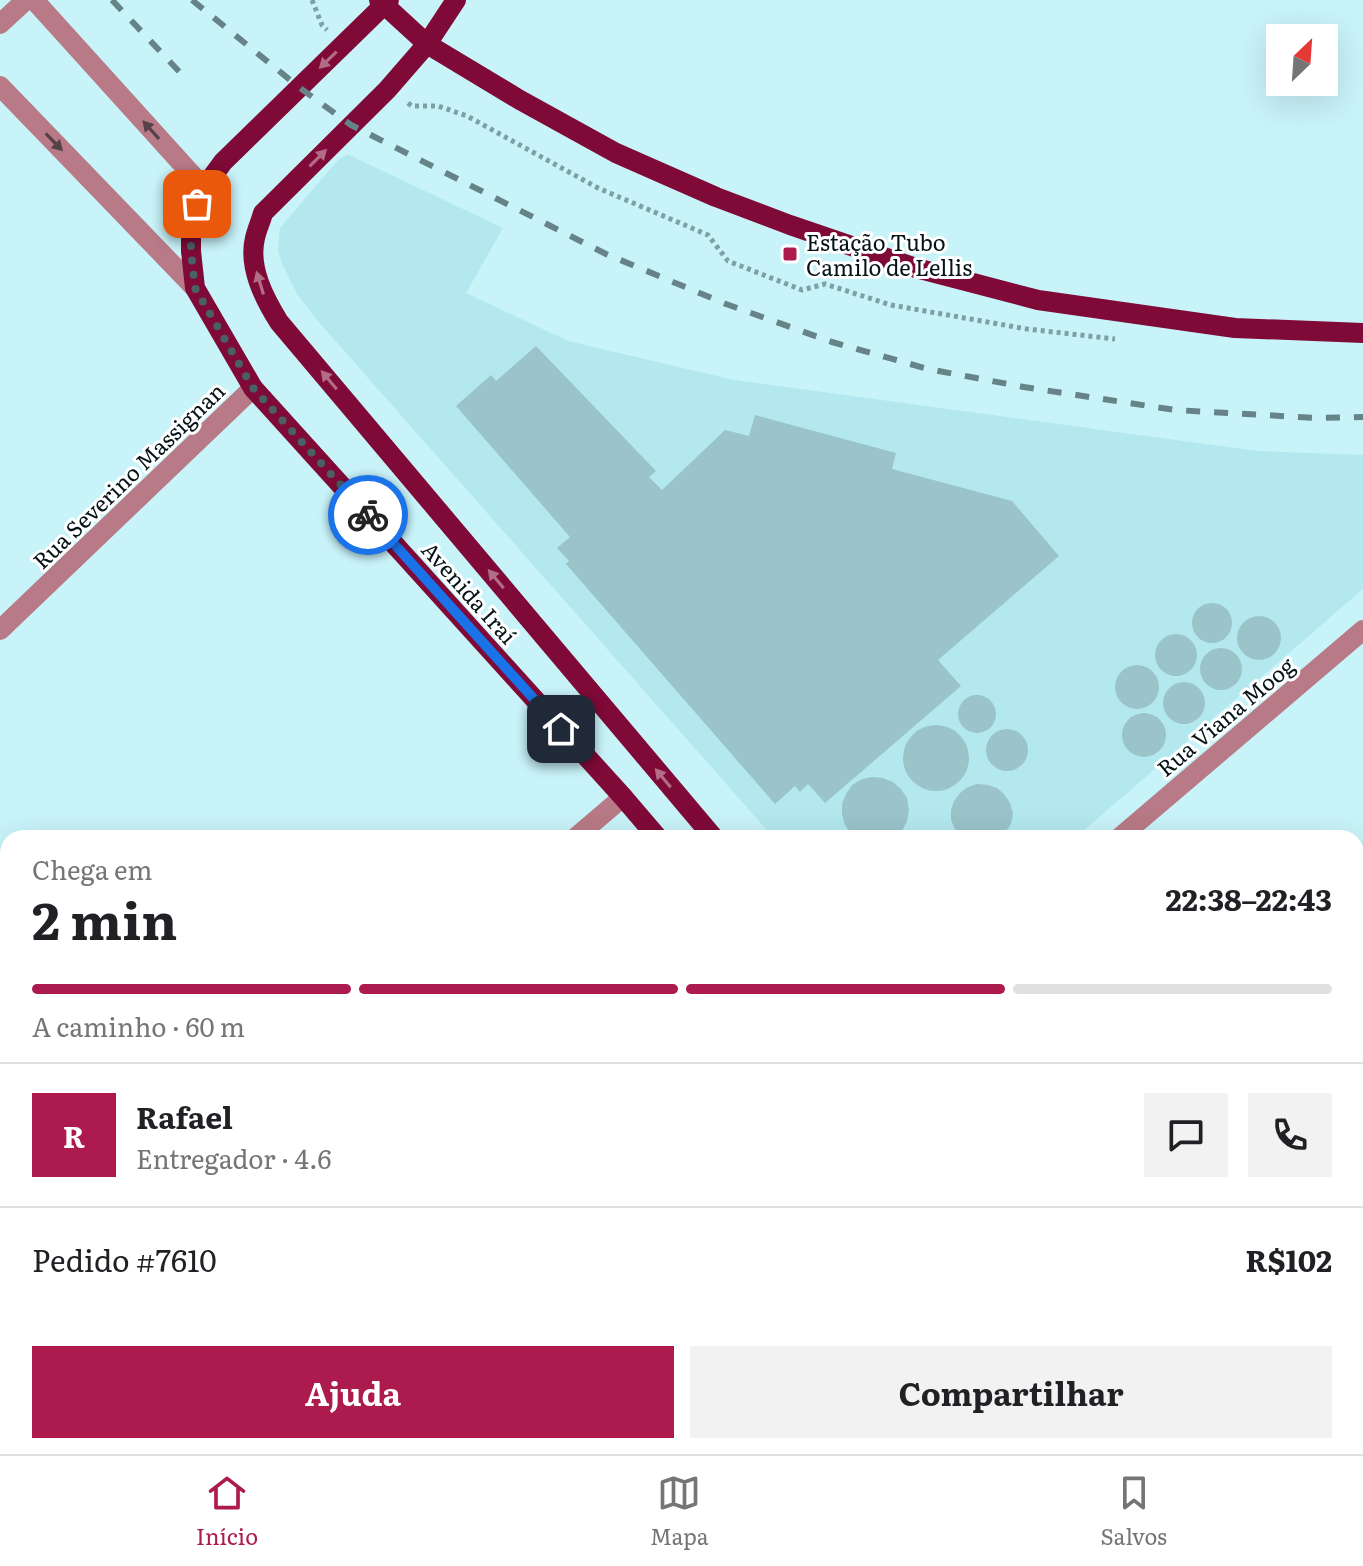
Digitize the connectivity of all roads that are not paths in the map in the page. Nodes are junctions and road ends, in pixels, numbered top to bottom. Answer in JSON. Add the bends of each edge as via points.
{"nodes":[{"id":1,"x":26,"y":0,"type":"edge"},
{"id":2,"x":34,"y":0,"type":"edge"},
{"id":3,"x":456,"y":0,"type":"edge"},
{"id":4,"x":384,"y":2,"type":"edge"},
{"id":5,"x":0,"y":24,"type":"edge"},
{"id":6,"x":427,"y":44,"type":"junction"},
{"id":7,"x":0,"y":86,"type":"edge"},
{"id":8,"x":204,"y":188,"type":"junction"},
{"id":9,"x":195,"y":288,"type":"junction"},
{"id":10,"x":1363,"y":333,"type":"edge"},
{"id":11,"x":253,"y":388,"type":"junction"},
{"id":12,"x":0,"y":630,"type":"edge"},
{"id":13,"x":1363,"y":630,"type":"edge"},
{"id":14,"x":623,"y":797,"type":"junction"},
{"id":15,"x":584,"y":830,"type":"edge"},
{"id":16,"x":651,"y":830,"type":"edge"},
{"id":17,"x":707,"y":830,"type":"edge"},
{"id":18,"x":1128,"y":830,"type":"edge"}],
"edges":[{"from":1,"to":5,"type":"street"},
{"from":8,"to":2,"type":"street","one_way":true},
{"from":3,"to":6,"type":"main road"},
{"from":4,"to":6,"type":"main road"},
{"from":4,"to":8,"type":"main road","one_way":true,"via":[[223,162]]},
{"from":6,"to":10,"type":"main road","via":[[616,153],[716,197],[916,268],[1038,300],[1235,328]]},
{"from":17,"to":6,"type":"main road","name":"Avenida Iraí","one_way":true,"via":[[279,322],[264,297],[254,241],[263,213]]},
{"from":7,"to":9,"type":"street","name":"Avenida Iraí","one_way":true},
{"from":8,"to":9,"type":"main road","via":[[191,220]]},
{"from":9,"to":11,"type":"main road","name":"Avenida Iraí"},
{"from":11,"to":12,"type":"street","name":"Rua Severino Massignan"},
{"from":11,"to":14,"type":"main road","name":"Avenida Iraí"},
{"from":13,"to":18,"type":"street","name":"Rua Viana Moog"},
{"from":14,"to":15,"type":"street"},
{"from":14,"to":16,"type":"main road","name":"Avenida Iraí"}]}
